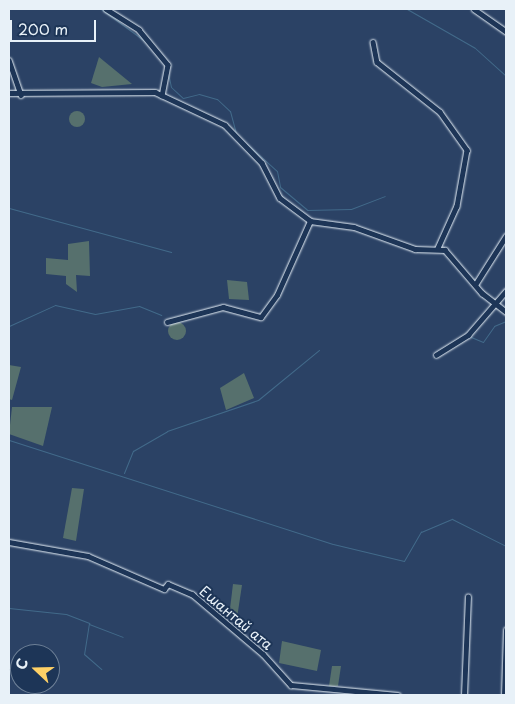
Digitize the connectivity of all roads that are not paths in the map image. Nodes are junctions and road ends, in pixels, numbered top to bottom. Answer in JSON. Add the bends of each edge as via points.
{"nodes":[{"id":1,"x":106,"y":9,"type":"edge"},
{"id":2,"x":474,"y":9,"type":"edge"},
{"id":3,"x":506,"y":31,"type":"edge"},
{"id":4,"x":374,"y":42,"type":"dead end"},
{"id":5,"x":9,"y":60,"type":"edge"},
{"id":6,"x":9,"y":93,"type":"edge"},
{"id":7,"x":21,"y":95,"type":"junction"},
{"id":8,"x":162,"y":95,"type":"junction"},
{"id":9,"x":310,"y":221,"type":"junction"},
{"id":10,"x":506,"y":236,"type":"edge"},
{"id":11,"x":438,"y":248,"type":"junction"},
{"id":12,"x":475,"y":285,"type":"junction"},
{"id":13,"x":506,"y":291,"type":"edge"},
{"id":14,"x":493,"y":304,"type":"junction"},
{"id":15,"x":506,"y":312,"type":"edge"},
{"id":16,"x":167,"y":322,"type":"dead end"},
{"id":17,"x":436,"y":355,"type":"dead end"},
{"id":18,"x":9,"y":542,"type":"edge"},
{"id":19,"x":468,"y":597,"type":"dead end"},
{"id":20,"x":506,"y":630,"type":"edge"},
{"id":21,"x":398,"y":695,"type":"edge"},
{"id":22,"x":464,"y":695,"type":"edge"},
{"id":23,"x":504,"y":695,"type":"edge"}],
"edges":[{"from":1,"to":8,"type":"street","via":[[139,30],[168,65]]},
{"from":2,"to":3,"type":"street"},
{"from":4,"to":11,"type":"street","via":[[377,62],[440,112],[467,150],[457,206]]},
{"from":5,"to":7,"type":"street"},
{"from":6,"to":7,"type":"street"},
{"from":7,"to":8,"type":"street","via":[[146,89]]},
{"from":8,"to":9,"type":"street","via":[[231,130],[241,146],[262,163],[280,198]]},
{"from":9,"to":11,"type":"street","via":[[354,227],[415,249]]},
{"from":9,"to":16,"type":"street","via":[[265,314],[237,313],[223,307]]},
{"from":10,"to":12,"type":"street"},
{"from":11,"to":12,"type":"street","via":[[453,256]]},
{"from":12,"to":14,"type":"street"},
{"from":13,"to":14,"type":"street"},
{"from":14,"to":15,"type":"street"},
{"from":14,"to":17,"type":"street","via":[[468,335]]},
{"from":18,"to":21,"type":"street","name":"Ешантай ата","via":[[88,556],[164,589],[168,584],[200,599],[291,685]]},
{"from":19,"to":22,"type":"street"},
{"from":20,"to":23,"type":"street"}]}
